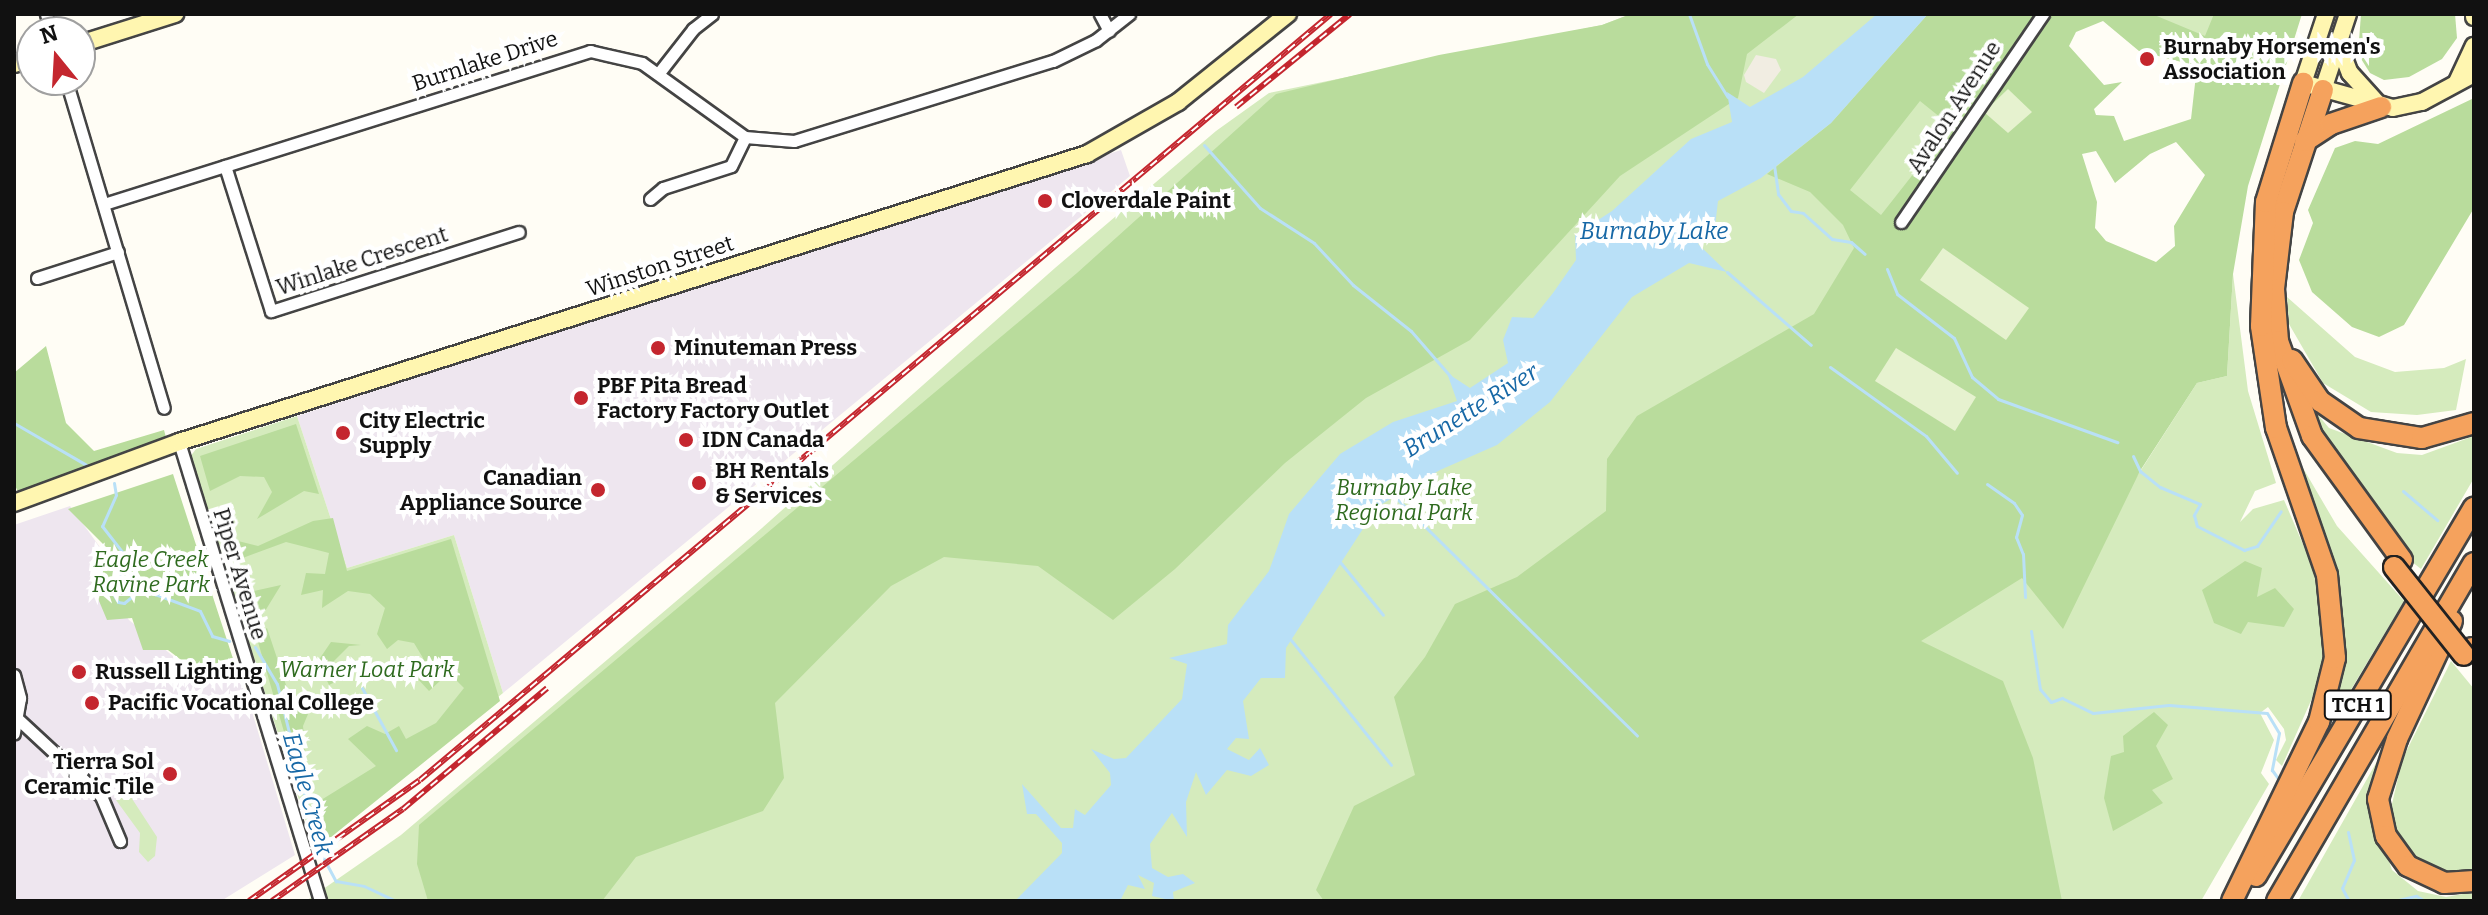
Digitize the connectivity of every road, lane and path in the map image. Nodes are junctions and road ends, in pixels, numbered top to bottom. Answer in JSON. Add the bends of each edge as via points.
{"nodes":[{"id":1,"x":175,"y":14,"type":"edge"},
{"id":2,"x":712,"y":14,"type":"edge"},
{"id":3,"x":1100,"y":14,"type":"edge"},
{"id":4,"x":1129,"y":14,"type":"edge"},
{"id":5,"x":1288,"y":14,"type":"edge"},
{"id":6,"x":2043,"y":14,"type":"edge"},
{"id":7,"x":2326,"y":14,"type":"edge"},
{"id":8,"x":2337,"y":14,"type":"edge"},
{"id":9,"x":2348,"y":14,"type":"edge"},
{"id":10,"x":1109,"y":31,"type":"junction"},
{"id":11,"x":96,"y":39,"type":"edge"},
{"id":12,"x":2339,"y":45,"type":"junction"},
{"id":13,"x":2474,"y":46,"type":"edge"},
{"id":14,"x":658,"y":74,"type":"junction"},
{"id":15,"x":2474,"y":74,"type":"edge"},
{"id":16,"x":2457,"y":82,"type":"junction"},
{"id":17,"x":2303,"y":83,"type":"junction"},
{"id":18,"x":2323,"y":90,"type":"junction"},
{"id":19,"x":71,"y":96,"type":"edge"},
{"id":20,"x":2381,"y":107,"type":"junction"},
{"id":21,"x":745,"y":137,"type":"junction"},
{"id":22,"x":2305,"y":141,"type":"junction"},
{"id":23,"x":225,"y":166,"type":"junction"},
{"id":24,"x":650,"y":199,"type":"dead end"},
{"id":25,"x":104,"y":204,"type":"junction"},
{"id":26,"x":1901,"y":222,"type":"dead end"},
{"id":27,"x":519,"y":232,"type":"dead end"},
{"id":28,"x":118,"y":252,"type":"junction"},
{"id":29,"x":37,"y":278,"type":"dead end"},
{"id":30,"x":2268,"y":321,"type":"junction"},
{"id":31,"x":164,"y":408,"type":"dead end"},
{"id":32,"x":2474,"y":423,"type":"edge"},
{"id":33,"x":179,"y":442,"type":"junction"},
{"id":34,"x":14,"y":503,"type":"edge"},
{"id":35,"x":2474,"y":508,"type":"edge"},
{"id":36,"x":2470,"y":570,"type":"edge"},
{"id":37,"x":2471,"y":655,"type":"edge"},
{"id":38,"x":14,"y":675,"type":"edge"},
{"id":39,"x":19,"y":720,"type":"junction"},
{"id":40,"x":14,"y":733,"type":"edge"},
{"id":41,"x":120,"y":841,"type":"dead end"},
{"id":42,"x":2474,"y":881,"type":"edge"},
{"id":43,"x":320,"y":901,"type":"edge"},
{"id":44,"x":2232,"y":901,"type":"edge"},
{"id":45,"x":2241,"y":901,"type":"edge"},
{"id":46,"x":2277,"y":901,"type":"edge"}],
"edges":[{"from":1,"to":11,"type":"street"},
{"from":2,"to":14,"type":"street","via":[[693,29]]},
{"from":3,"to":10,"type":"street"},
{"from":4,"to":10,"type":"street","name":"Burnlake Drive"},
{"from":5,"to":33,"type":"street","name":"Winston Street","via":[[1178,102],[1087,154]]},
{"from":6,"to":26,"type":"street","name":"Avalon Avenue"},
{"from":7,"to":17,"type":"street"},
{"from":8,"to":18,"type":"street","via":[[2317,74]]},
{"from":9,"to":12,"type":"street"},
{"from":10,"to":21,"type":"street","name":"Burnlake Drive","via":[[1053,61],[808,139],[779,143]]},
{"from":12,"to":18,"type":"street"},
{"from":12,"to":20,"type":"street","via":[[2350,73]]},
{"from":13,"to":16,"type":"street"},
{"from":14,"to":21,"type":"street","name":"Burnlake Drive"},
{"from":14,"to":23,"type":"street","name":"Burnlake Drive","via":[[619,54],[572,54]]},
{"from":15,"to":16,"type":"street"},
{"from":16,"to":20,"type":"street","via":[[2422,102]]},
{"from":17,"to":18,"type":"street"},
{"from":17,"to":30,"type":"highway","via":[[2266,202]]},
{"from":18,"to":20,"type":"street"},
{"from":18,"to":22,"type":"highway"},
{"from":19,"to":25,"type":"street"},
{"from":20,"to":22,"type":"highway","via":[[2331,124]]},
{"from":21,"to":24,"type":"street","via":[[731,166],[663,188]]},
{"from":22,"to":30,"type":"highway","via":[[2283,212]]},
{"from":23,"to":25,"type":"street","name":"Burnlake Drive"},
{"from":23,"to":27,"type":"street","name":"Winlake Crescent","via":[[271,311]]},
{"from":25,"to":28,"type":"street"},
{"from":28,"to":29,"type":"street"},
{"from":28,"to":31,"type":"street"},
{"from":30,"to":32,"type":"highway","via":[[2299,375],[2346,421],[2405,438],[2435,437]]},
{"from":30,"to":37,"type":"highway","via":[[2312,436],[2398,563]]},
{"from":30,"to":44,"type":"highway","via":[[2276,428],[2327,575],[2335,658],[2319,722]]},
{"from":33,"to":34,"type":"street","name":"Winston Street"},
{"from":33,"to":43,"type":"street","name":"Piper Avenue"},
{"from":35,"to":45,"type":"highway","number":"TCH 1"},
{"from":36,"to":42,"type":"highway","via":[[2446,639],[2386,764],[2378,799],[2386,836],[2408,866],[2444,883]]},
{"from":36,"to":46,"type":"highway","number":"TCH 1"},
{"from":38,"to":39,"type":"street"},
{"from":39,"to":40,"type":"street"},
{"from":39,"to":41,"type":"street","via":[[101,796]]}]}
